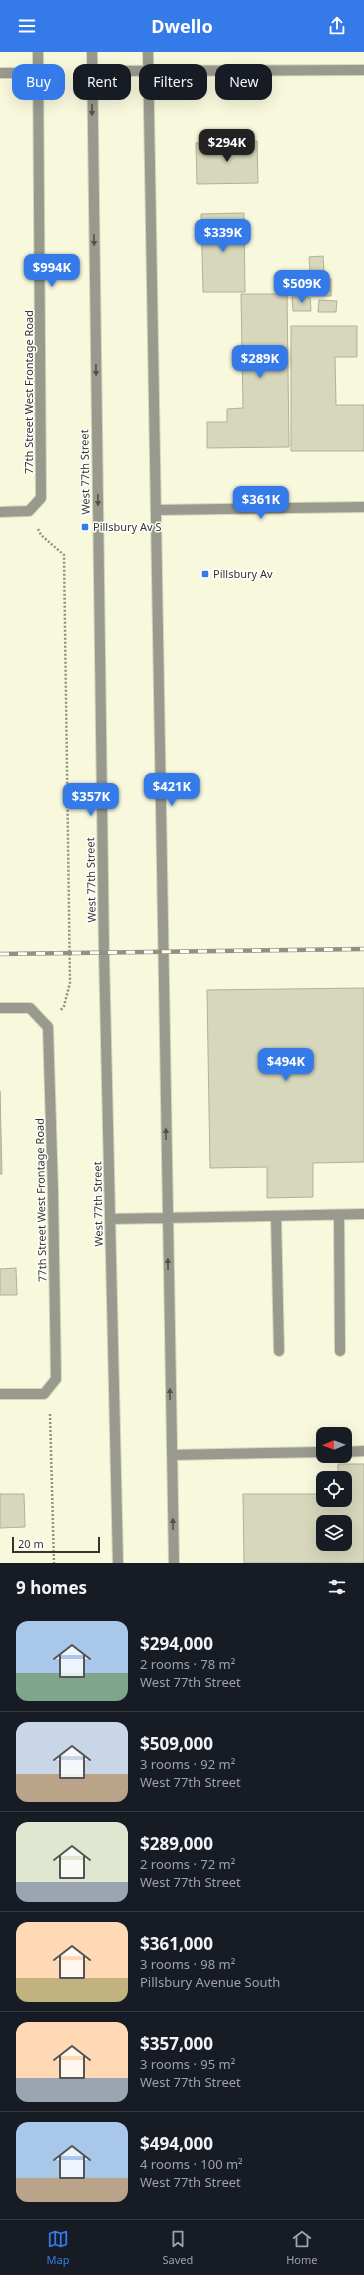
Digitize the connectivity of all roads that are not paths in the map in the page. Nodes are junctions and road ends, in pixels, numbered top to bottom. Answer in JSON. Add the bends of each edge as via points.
{"nodes":[{"id":1,"x":38,"y":52,"type":"edge"},
{"id":2,"x":92,"y":52,"type":"edge"},
{"id":3,"x":148,"y":52,"type":"edge"},
{"id":4,"x":38,"y":64,"type":"edge"},
{"id":5,"x":92,"y":64,"type":"edge"},
{"id":6,"x":148,"y":64,"type":"edge"},
{"id":7,"x":364,"y":70,"type":"edge"},
{"id":8,"x":207,"y":71,"type":"edge"},
{"id":9,"x":0,"y":73,"type":"edge"},
{"id":10,"x":12,"y":73,"type":"edge"},
{"id":11,"x":38,"y":100,"type":"edge"},
{"id":12,"x":92,"y":100,"type":"edge"},
{"id":13,"x":149,"y":100,"type":"edge"},
{"id":14,"x":364,"y":507,"type":"edge"},
{"id":15,"x":157,"y":510,"type":"junction"},
{"id":16,"x":0,"y":512,"type":"edge"},
{"id":17,"x":0,"y":1008,"type":"edge"},
{"id":18,"x":339,"y":1214,"type":"junction"},
{"id":19,"x":364,"y":1214,"type":"edge"},
{"id":20,"x":276,"y":1216,"type":"junction"},
{"id":21,"x":167,"y":1218,"type":"junction"},
{"id":22,"x":110,"y":1219,"type":"junction"},
{"id":23,"x":279,"y":1351,"type":"dead end"},
{"id":24,"x":340,"y":1351,"type":"dead end"},
{"id":25,"x":0,"y":1394,"type":"edge"},
{"id":26,"x":364,"y":1451,"type":"edge"},
{"id":27,"x":316,"y":1452,"type":"edge"},
{"id":28,"x":352,"y":1452,"type":"edge"},
{"id":29,"x":172,"y":1455,"type":"junction"},
{"id":30,"x":118,"y":1563,"type":"edge"},
{"id":31,"x":174,"y":1563,"type":"edge"}],
"edges":[{"from":1,"to":4,"type":"street","name":"77th Street West Frontage Road"},
{"from":2,"to":5,"type":"street","name":"West 77th Street"},
{"from":3,"to":6,"type":"street"},
{"from":7,"to":8,"type":"street"},
{"from":9,"to":10,"type":"street"},
{"from":11,"to":16,"type":"street","name":"77th Street West Frontage Road","via":[[41,498],[29,511]]},
{"from":12,"to":22,"type":"street","name":"West 77th Street","one_way":true},
{"from":13,"to":15,"type":"street"},
{"from":14,"to":15,"type":"street"},
{"from":21,"to":15,"type":"street","one_way":true},
{"from":17,"to":25,"type":"street","name":"77th Street West Frontage Road","via":[[30,1008],[48,1027],[56,1379],[44,1394]]},
{"from":18,"to":19,"type":"street"},
{"from":18,"to":20,"type":"street"},
{"from":18,"to":24,"type":"street"},
{"from":20,"to":21,"type":"street"},
{"from":20,"to":23,"type":"street"},
{"from":21,"to":22,"type":"street"},
{"from":29,"to":21,"type":"street","one_way":true},
{"from":22,"to":30,"type":"street","name":"West 77th Street"},
{"from":26,"to":28,"type":"street"},
{"from":27,"to":29,"type":"street"},
{"from":31,"to":29,"type":"street","one_way":true}]}
